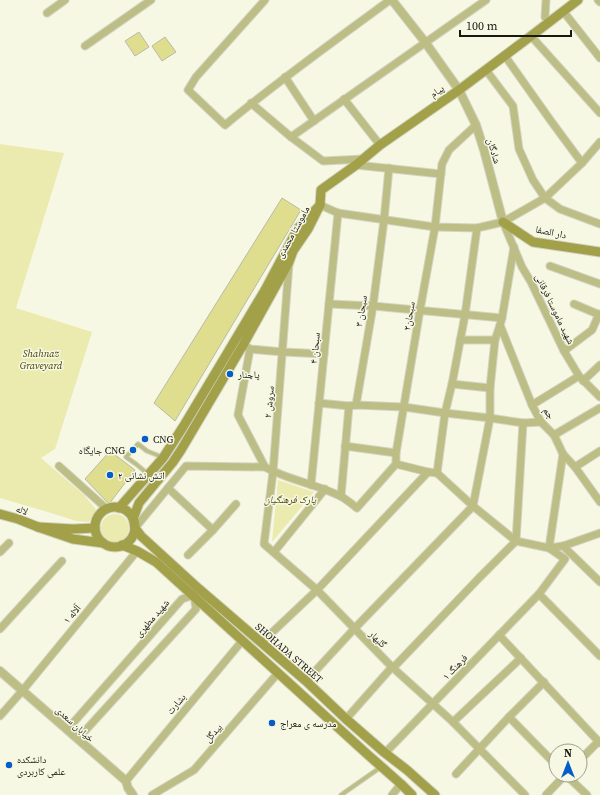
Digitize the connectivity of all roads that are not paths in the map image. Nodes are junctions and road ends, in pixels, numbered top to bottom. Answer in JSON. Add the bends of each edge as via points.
{"nodes":[{"id":1,"x":65,"y":0,"type":"edge"},
{"id":2,"x":151,"y":0,"type":"edge"},
{"id":3,"x":265,"y":0,"type":"edge"},
{"id":4,"x":391,"y":0,"type":"edge"},
{"id":5,"x":486,"y":0,"type":"edge"},
{"id":6,"x":546,"y":0,"type":"edge"},
{"id":7,"x":578,"y":0,"type":"edge"},
{"id":8,"x":563,"y":11,"type":"junction"},
{"id":9,"x":47,"y":13,"type":"dead end"},
{"id":10,"x":545,"y":17,"type":"dead end"},
{"id":11,"x":531,"y":36,"type":"junction"},
{"id":12,"x":425,"y":42,"type":"junction"},
{"id":13,"x":85,"y":46,"type":"dead end"},
{"id":14,"x":504,"y":56,"type":"junction"},
{"id":15,"x":600,"y":58,"type":"edge"},
{"id":16,"x":486,"y":70,"type":"junction"},
{"id":17,"x":285,"y":77,"type":"junction"},
{"id":18,"x":459,"y":90,"type":"junction"},
{"id":19,"x":344,"y":99,"type":"junction"},
{"id":20,"x":251,"y":103,"type":"junction"},
{"id":21,"x":600,"y":113,"type":"edge"},
{"id":22,"x":314,"y":121,"type":"junction"},
{"id":23,"x":476,"y":125,"type":"junction"},
{"id":24,"x":291,"y":137,"type":"junction"},
{"id":25,"x":600,"y":142,"type":"edge"},
{"id":26,"x":380,"y":145,"type":"junction"},
{"id":27,"x":363,"y":159,"type":"junction"},
{"id":28,"x":582,"y":163,"type":"junction"},
{"id":29,"x":356,"y":165,"type":"junction"},
{"id":30,"x":389,"y":168,"type":"junction"},
{"id":31,"x":440,"y":174,"type":"junction"},
{"id":32,"x":545,"y":198,"type":"junction"},
{"id":33,"x":320,"y":205,"type":"junction"},
{"id":34,"x":338,"y":213,"type":"junction"},
{"id":35,"x":384,"y":220,"type":"junction"},
{"id":36,"x":503,"y":222,"type":"junction"},
{"id":37,"x":600,"y":224,"type":"edge"},
{"id":38,"x":435,"y":227,"type":"junction"},
{"id":39,"x":477,"y":228,"type":"junction"},
{"id":40,"x":514,"y":247,"type":"junction"},
{"id":41,"x":600,"y":252,"type":"edge"},
{"id":42,"x":289,"y":262,"type":"junction"},
{"id":43,"x":550,"y":266,"type":"dead end"},
{"id":44,"x":600,"y":284,"type":"edge"},
{"id":45,"x":328,"y":304,"type":"junction"},
{"id":46,"x":574,"y":304,"type":"dead end"},
{"id":47,"x":373,"y":306,"type":"junction"},
{"id":48,"x":420,"y":310,"type":"junction"},
{"id":49,"x":599,"y":314,"type":"edge"},
{"id":50,"x":465,"y":315,"type":"junction"},
{"id":51,"x":501,"y":322,"type":"junction"},
{"id":52,"x":460,"y":340,"type":"junction"},
{"id":53,"x":495,"y":340,"type":"junction"},
{"id":54,"x":246,"y":347,"type":"junction"},
{"id":55,"x":564,"y":351,"type":"junction"},
{"id":56,"x":282,"y":352,"type":"junction"},
{"id":57,"x":324,"y":354,"type":"junction"},
{"id":58,"x":600,"y":364,"type":"edge"},
{"id":59,"x":581,"y":378,"type":"junction"},
{"id":60,"x":452,"y":384,"type":"junction"},
{"id":61,"x":490,"y":388,"type":"junction"},
{"id":62,"x":600,"y":397,"type":"edge"},
{"id":63,"x":319,"y":403,"type":"junction"},
{"id":64,"x":532,"y":405,"type":"junction"},
{"id":65,"x":352,"y":406,"type":"junction"},
{"id":66,"x":404,"y":407,"type":"junction"},
{"id":67,"x":600,"y":408,"type":"edge"},
{"id":68,"x":445,"y":414,"type":"junction"},
{"id":69,"x":490,"y":418,"type":"junction"},
{"id":70,"x":541,"y":422,"type":"junction"},
{"id":71,"x":522,"y":423,"type":"junction"},
{"id":72,"x":554,"y":435,"type":"junction"},
{"id":73,"x":345,"y":446,"type":"junction"},
{"id":74,"x":600,"y":451,"type":"edge"},
{"id":75,"x":396,"y":454,"type":"junction"},
{"id":76,"x":563,"y":454,"type":"junction"},
{"id":77,"x":163,"y":458,"type":"junction"},
{"id":78,"x":396,"y":464,"type":"junction"},
{"id":79,"x":59,"y":466,"type":"dead end"},
{"id":80,"x":265,"y":467,"type":"junction"},
{"id":81,"x":575,"y":467,"type":"junction"},
{"id":82,"x":273,"y":472,"type":"junction"},
{"id":83,"x":428,"y":472,"type":"junction"},
{"id":84,"x":437,"y":473,"type":"junction"},
{"id":85,"x":148,"y":475,"type":"junction"},
{"id":86,"x":311,"y":485,"type":"junction"},
{"id":87,"x":168,"y":488,"type":"junction"},
{"id":88,"x":325,"y":489,"type":"junction"},
{"id":89,"x":341,"y":496,"type":"junction"},
{"id":90,"x":599,"y":498,"type":"edge"},
{"id":91,"x":236,"y":504,"type":"dead end"},
{"id":92,"x":473,"y":506,"type":"junction"},
{"id":93,"x":119,"y":508,"type":"junction"},
{"id":94,"x":107,"y":509,"type":"junction"},
{"id":95,"x":0,"y":514,"type":"edge"},
{"id":96,"x":134,"y":523,"type":"junction"},
{"id":97,"x":38,"y":527,"type":"junction"},
{"id":98,"x":95,"y":528,"type":"junction"},
{"id":99,"x":213,"y":530,"type":"junction"},
{"id":100,"x":600,"y":533,"type":"edge"},
{"id":101,"x":516,"y":541,"type":"junction"},
{"id":102,"x":9,"y":542,"type":"dead end"},
{"id":103,"x":102,"y":542,"type":"junction"},
{"id":104,"x":264,"y":544,"type":"joint"},
{"id":105,"x":122,"y":546,"type":"junction"},
{"id":106,"x":563,"y":546,"type":"junction"},
{"id":107,"x":549,"y":548,"type":"junction"},
{"id":108,"x":137,"y":551,"type":"junction"},
{"id":109,"x":0,"y":552,"type":"edge"},
{"id":110,"x":274,"y":552,"type":"junction"},
{"id":111,"x":188,"y":555,"type":"dead end"},
{"id":112,"x":62,"y":561,"type":"dead end"},
{"id":113,"x":600,"y":582,"type":"edge"},
{"id":114,"x":317,"y":590,"type":"junction"},
{"id":115,"x":196,"y":592,"type":"junction"},
{"id":116,"x":539,"y":594,"type":"junction"},
{"id":117,"x":0,"y":629,"type":"edge"},
{"id":118,"x":354,"y":629,"type":"junction"},
{"id":119,"x":499,"y":635,"type":"junction"},
{"id":120,"x":242,"y":640,"type":"junction"},
{"id":121,"x":262,"y":642,"type":"junction"},
{"id":122,"x":600,"y":656,"type":"edge"},
{"id":123,"x":521,"y":658,"type":"junction"},
{"id":124,"x":392,"y":668,"type":"junction"},
{"id":125,"x":0,"y":670,"type":"edge"},
{"id":126,"x":278,"y":672,"type":"junction"},
{"id":127,"x":306,"y":681,"type":"junction"},
{"id":128,"x":544,"y":682,"type":"junction"},
{"id":129,"x":23,"y":690,"type":"junction"},
{"id":130,"x":432,"y":704,"type":"junction"},
{"id":131,"x":0,"y":716,"type":"edge"},
{"id":132,"x":509,"y":717,"type":"junction"},
{"id":133,"x":346,"y":719,"type":"junction"},
{"id":134,"x":453,"y":722,"type":"junction"},
{"id":135,"x":73,"y":734,"type":"junction"},
{"id":136,"x":599,"y":742,"type":"edge"},
{"id":137,"x":479,"y":748,"type":"junction"},
{"id":138,"x":588,"y":752,"type":"edge"},
{"id":139,"x":384,"y":753,"type":"junction"},
{"id":140,"x":548,"y":757,"type":"edge"},
{"id":141,"x":382,"y":767,"type":"junction"},
{"id":142,"x":456,"y":774,"type":"dead end"},
{"id":143,"x":126,"y":781,"type":"junction"},
{"id":144,"x":558,"y":783,"type":"edge"},
{"id":145,"x":574,"y":783,"type":"edge"},
{"id":146,"x":401,"y":784,"type":"junction"},
{"id":147,"x":133,"y":795,"type":"edge"},
{"id":148,"x":152,"y":795,"type":"edge"},
{"id":149,"x":341,"y":795,"type":"edge"},
{"id":150,"x":392,"y":795,"type":"edge"},
{"id":151,"x":412,"y":795,"type":"edge"},
{"id":152,"x":435,"y":795,"type":"edge"},
{"id":153,"x":524,"y":795,"type":"edge"},
{"id":154,"x":546,"y":795,"type":"edge"},
{"id":155,"x":587,"y":795,"type":"edge"}],
"edges":[{"from":1,"to":9,"type":"street"},
{"from":2,"to":13,"type":"street"},
{"from":3,"to":20,"type":"street","via":[[196,77],[188,90],[225,125]]},
{"from":4,"to":12,"type":"street","name":"شادگان"},
{"from":4,"to":17,"type":"street"},
{"from":5,"to":12,"type":"street"},
{"from":6,"to":10,"type":"street"},
{"from":7,"to":8,"type":"main road","name":"پیام"},
{"from":8,"to":11,"type":"main road","name":"پیام"},
{"from":8,"to":15,"type":"street"},
{"from":11,"to":14,"type":"main road","name":"پیام"},
{"from":11,"to":21,"type":"street"},
{"from":12,"to":18,"type":"street","name":"شادگان"},
{"from":12,"to":19,"type":"street"},
{"from":14,"to":16,"type":"main road","name":"پیام"},
{"from":14,"to":28,"type":"street"},
{"from":16,"to":18,"type":"main road","name":"پیام"},
{"from":16,"to":32,"type":"street","via":[[513,106],[519,149],[533,180]]},
{"from":17,"to":20,"type":"street"},
{"from":17,"to":22,"type":"street"},
{"from":18,"to":23,"type":"street","name":"شادگان"},
{"from":18,"to":26,"type":"main road","name":"پیام"},
{"from":19,"to":22,"type":"street"},
{"from":19,"to":26,"type":"street"},
{"from":20,"to":24,"type":"street"},
{"from":22,"to":24,"type":"street"},
{"from":23,"to":31,"type":"street","name":"سبحان۲","via":[[449,150]]},
{"from":23,"to":36,"type":"street","name":"شادگان"},
{"from":24,"to":27,"type":"street","via":[[323,161]]},
{"from":25,"to":28,"type":"street"},
{"from":26,"to":27,"type":"main road","name":"پیام"},
{"from":27,"to":29,"type":"main road","name":"پیام"},
{"from":28,"to":32,"type":"street"},
{"from":29,"to":30,"type":"street"},
{"from":29,"to":33,"type":"main road","name":"پیام","via":[[321,190]]},
{"from":30,"to":31,"type":"street"},
{"from":30,"to":35,"type":"street","name":"سبحان ۳"},
{"from":31,"to":38,"type":"street","name":"سبحان۲"},
{"from":32,"to":36,"type":"street"},
{"from":32,"to":37,"type":"street","via":[[560,209]]},
{"from":33,"to":34,"type":"street"},
{"from":33,"to":42,"type":"main road","name":"ماموستا محمدی"},
{"from":33,"to":77,"type":"main road","name":"ماموستا محمدی","via":[[298,228],[265,290]]},
{"from":34,"to":35,"type":"street"},
{"from":34,"to":45,"type":"street","name":"سبحان ۴"},
{"from":35,"to":38,"type":"street"},
{"from":35,"to":47,"type":"street","name":"سبحان ۳"},
{"from":36,"to":39,"type":"street"},
{"from":36,"to":40,"type":"street","name":"شهید ماموستا فرقانی"},
{"from":36,"to":41,"type":"main road","name":"دار الصفا","via":[[533,242]]},
{"from":38,"to":39,"type":"street"},
{"from":38,"to":48,"type":"street","name":"سبحان۲"},
{"from":39,"to":50,"type":"street"},
{"from":40,"to":51,"type":"street"},
{"from":40,"to":55,"type":"street","name":"شهید ماموستا فرقانی"},
{"from":42,"to":54,"type":"main road","name":"ماموستا محمدی"},
{"from":42,"to":56,"type":"street","name":"سروش ۲"},
{"from":43,"to":44,"type":"street"},
{"from":45,"to":47,"type":"street"},
{"from":45,"to":57,"type":"street","name":"سبحان ۴"},
{"from":46,"to":49,"type":"street"},
{"from":47,"to":48,"type":"street"},
{"from":47,"to":65,"type":"street","name":"سبحان ۳"},
{"from":48,"to":50,"type":"street"},
{"from":48,"to":66,"type":"street","name":"سبحان۲"},
{"from":49,"to":55,"type":"street","via":[[592,330]]},
{"from":50,"to":51,"type":"street"},
{"from":50,"to":52,"type":"street"},
{"from":51,"to":53,"type":"street"},
{"from":51,"to":64,"type":"street","name":"جم"},
{"from":52,"to":53,"type":"street"},
{"from":52,"to":60,"type":"street"},
{"from":53,"to":61,"type":"street"},
{"from":54,"to":56,"type":"street"},
{"from":54,"to":80,"type":"street","via":[[238,415]]},
{"from":54,"to":96,"type":"main road","name":"ماموستا محمدی","via":[[173,462],[139,503]]},
{"from":55,"to":59,"type":"street","name":"شهید ماموستا فرقانی"},
{"from":56,"to":57,"type":"street"},
{"from":56,"to":82,"type":"street","name":"سروش ۲"},
{"from":57,"to":63,"type":"street","name":"سبحان ۴"},
{"from":58,"to":59,"type":"street"},
{"from":59,"to":62,"type":"street","name":"شهید ماموستا فرقانی"},
{"from":59,"to":64,"type":"street"},
{"from":60,"to":61,"type":"street"},
{"from":60,"to":68,"type":"street"},
{"from":61,"to":69,"type":"street"},
{"from":63,"to":65,"type":"street"},
{"from":63,"to":86,"type":"street","name":"سبحان ۴"},
{"from":64,"to":70,"type":"street","name":"جم"},
{"from":65,"to":66,"type":"street"},
{"from":65,"to":73,"type":"street","name":"سبحان ۳"},
{"from":66,"to":68,"type":"street"},
{"from":66,"to":75,"type":"street","name":"سبحان۲"},
{"from":67,"to":72,"type":"street"},
{"from":68,"to":69,"type":"street"},
{"from":68,"to":84,"type":"street"},
{"from":69,"to":71,"type":"street"},
{"from":69,"to":92,"type":"street"},
{"from":70,"to":71,"type":"street"},
{"from":70,"to":72,"type":"street","name":"جم"},
{"from":71,"to":101,"type":"street"},
{"from":72,"to":76,"type":"street","name":"جم"},
{"from":73,"to":75,"type":"street"},
{"from":73,"to":89,"type":"street","name":"سبحان ۳"},
{"from":74,"to":81,"type":"street"},
{"from":75,"to":78,"type":"street","name":"سبحان۲"},
{"from":76,"to":81,"type":"street","name":"جم"},
{"from":76,"to":107,"type":"street"},
{"from":77,"to":85,"type":"main road","name":"ماموستا محمدی"},
{"from":77,"to":85,"type":"lane","via":[[138,444],[126,457]]},
{"from":78,"to":83,"type":"street"},
{"from":78,"to":89,"type":"street","via":[[357,508]]},
{"from":79,"to":94,"type":"street"},
{"from":80,"to":82,"type":"street"},
{"from":80,"to":87,"type":"street","via":[[186,466]]},
{"from":81,"to":90,"type":"street","name":"جم"},
{"from":82,"to":86,"type":"street"},
{"from":82,"to":104,"type":"street","name":"سروش ۲"},
{"from":83,"to":84,"type":"street"},
{"from":83,"to":114,"type":"street"},
{"from":84,"to":92,"type":"street"},
{"from":85,"to":93,"type":"main road","name":"ماموستا محمدی"},
{"from":86,"to":88,"type":"street"},
{"from":87,"to":96,"type":"street"},
{"from":87,"to":99,"type":"street"},
{"from":88,"to":89,"type":"street"},
{"from":88,"to":110,"type":"street"},
{"from":91,"to":99,"type":"street"},
{"from":92,"to":101,"type":"street"},
{"from":92,"to":118,"type":"street"},
{"from":93,"to":94,"type":"main road"},
{"from":93,"to":96,"type":"main road","via":[[130,514]]},
{"from":94,"to":98,"type":"main road","via":[[98,517]]},
{"from":95,"to":97,"type":"main road","name":"لاله"},
{"from":96,"to":105,"type":"main road","via":[[132,536]]},
{"from":96,"to":115,"type":"main road","name":"SHOHADA STREET","via":[[141,536]]},
{"from":97,"to":98,"type":"main road"},
{"from":97,"to":103,"type":"main road","name":"لاله","via":[[73,539]]},
{"from":98,"to":103,"type":"main road"},
{"from":99,"to":111,"type":"street"},
{"from":100,"to":106,"type":"street"},
{"from":101,"to":107,"type":"street"},
{"from":101,"to":124,"type":"street"},
{"from":102,"to":109,"type":"street"},
{"from":103,"to":105,"type":"main road","via":[[108,546]]},
{"from":104,"to":110,"type":"street","name":"گلبهار"},
{"from":105,"to":108,"type":"main road","name":"SHOHADA STREET"},
{"from":106,"to":107,"type":"street"},
{"from":106,"to":113,"type":"street"},
{"from":107,"to":116,"type":"street","name":"فرهنگ ۱","via":[[565,559]]},
{"from":108,"to":115,"type":"main road","name":"SHOHADA STREET"},
{"from":108,"to":129,"type":"street","name":"آلاله ۱"},
{"from":110,"to":114,"type":"street","name":"گلبهار"},
{"from":112,"to":117,"type":"street"},
{"from":114,"to":118,"type":"street","name":"گلبهار"},
{"from":114,"to":121,"type":"street"},
{"from":115,"to":120,"type":"main road","name":"SHOHADA STREET"},
{"from":115,"to":121,"type":"main road","name":"SHOHADA STREET"},
{"from":115,"to":135,"type":"street","name":"شهید مطهری","via":[[182,599],[78,717],[73,723]]},
{"from":115,"to":135,"type":"street","via":[[196,609],[84,732]]},
{"from":116,"to":119,"type":"street","name":"فرهنگ ۱"},
{"from":116,"to":122,"type":"street"},
{"from":118,"to":124,"type":"street","name":"گلبهار"},
{"from":118,"to":127,"type":"street"},
{"from":119,"to":123,"type":"street"},
{"from":119,"to":130,"type":"street","name":"فرهنگ ۱"},
{"from":120,"to":126,"type":"main road","name":"SHOHADA STREET"},
{"from":120,"to":143,"type":"street","name":"بشارت"},
{"from":121,"to":127,"type":"main road","name":"SHOHADA STREET"},
{"from":123,"to":128,"type":"street"},
{"from":123,"to":134,"type":"street"},
{"from":124,"to":130,"type":"street","name":"گلبهار"},
{"from":124,"to":133,"type":"street"},
{"from":125,"to":129,"type":"street","name":"خیابان سعدی"},
{"from":126,"to":141,"type":"main road","name":"SHOHADA STREET"},
{"from":126,"to":148,"type":"street","name":"بیدگل","via":[[194,770]]},
{"from":127,"to":133,"type":"main road","name":"SHOHADA STREET"},
{"from":128,"to":132,"type":"street"},
{"from":128,"to":136,"type":"street"},
{"from":129,"to":131,"type":"street","name":"آلاله ۱"},
{"from":129,"to":135,"type":"street","name":"خیابان سعدی"},
{"from":130,"to":134,"type":"street","name":"گلبهار"},
{"from":130,"to":139,"type":"street","name":"فرهنگ ۱"},
{"from":132,"to":137,"type":"street"},
{"from":132,"to":140,"type":"street"},
{"from":133,"to":139,"type":"main road","name":"SHOHADA STREET"},
{"from":134,"to":137,"type":"street","name":"گلبهار"},
{"from":135,"to":143,"type":"street","name":"خیابان سعدی"},
{"from":136,"to":138,"type":"street"},
{"from":137,"to":142,"type":"street"},
{"from":137,"to":153,"type":"street","name":"گلبهار"},
{"from":139,"to":152,"type":"main road","name":"SHOHADA STREET"},
{"from":141,"to":146,"type":"main road","name":"SHOHADA STREET"},
{"from":141,"to":149,"type":"lane"},
{"from":143,"to":147,"type":"street","name":"خیابان سعدی"},
{"from":144,"to":154,"type":"street"},
{"from":145,"to":155,"type":"street"},
{"from":146,"to":150,"type":"street"},
{"from":146,"to":151,"type":"main road","name":"SHOHADA STREET"}]}
